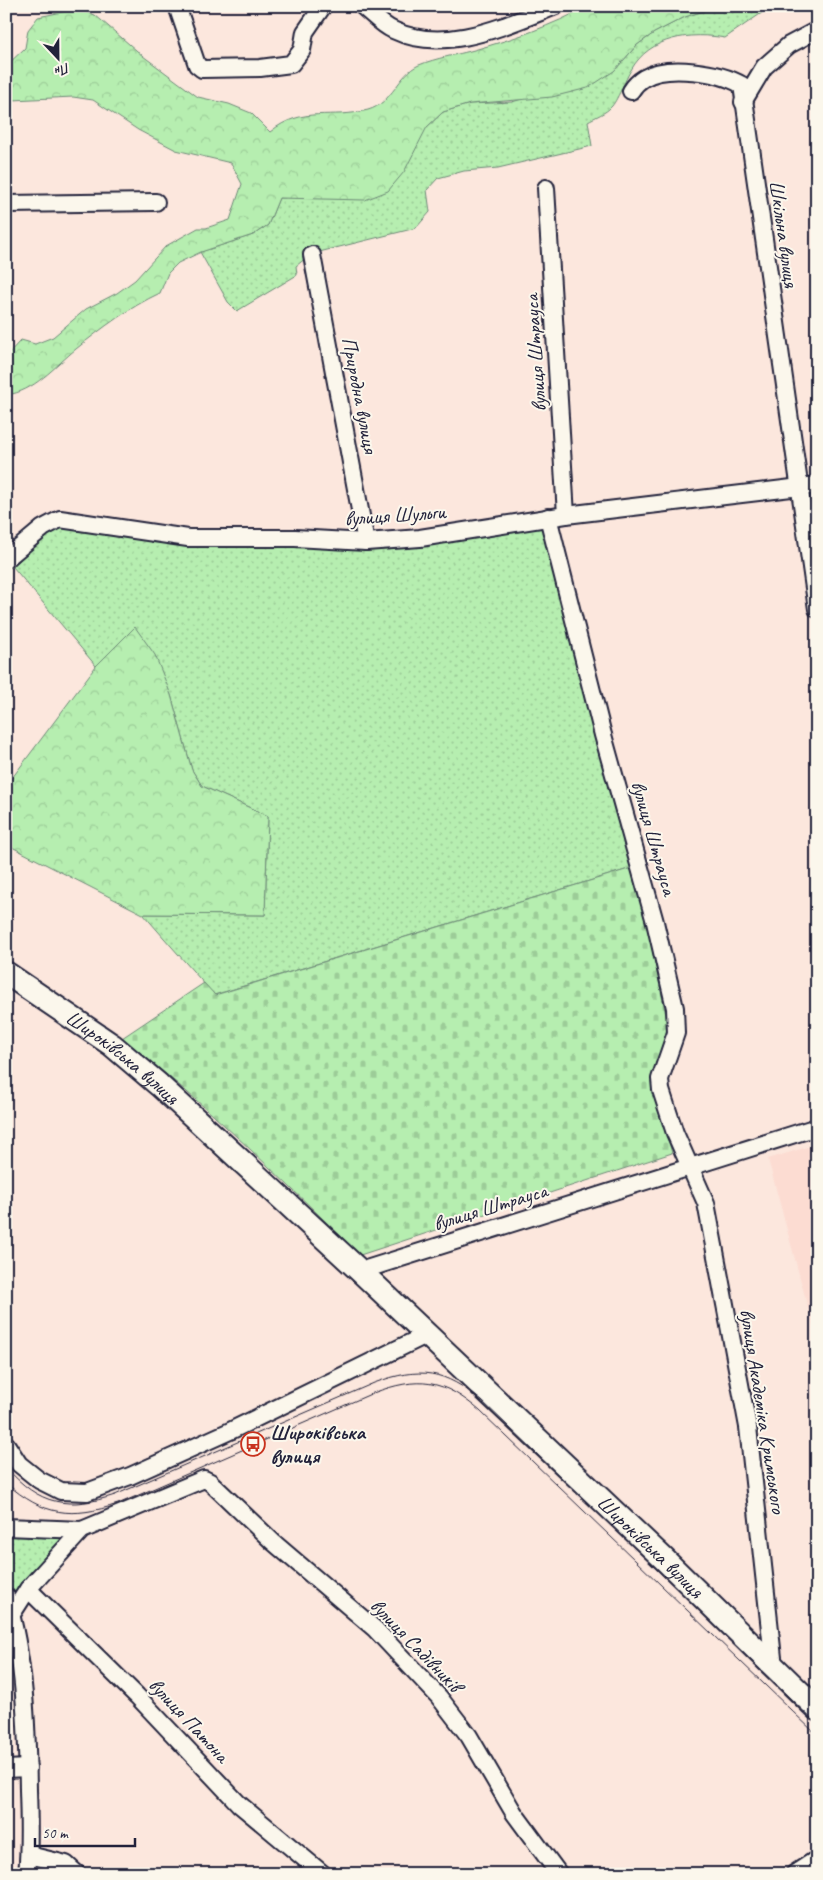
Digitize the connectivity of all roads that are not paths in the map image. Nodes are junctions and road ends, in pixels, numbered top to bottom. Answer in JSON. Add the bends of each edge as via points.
{"nodes":[{"id":1,"x":177,"y":6,"type":"edge"},
{"id":2,"x":323,"y":6,"type":"edge"},
{"id":3,"x":362,"y":6,"type":"edge"},
{"id":4,"x":556,"y":6,"type":"edge"},
{"id":5,"x":817,"y":30,"type":"edge"},
{"id":6,"x":631,"y":91,"type":"dead end"},
{"id":7,"x":744,"y":102,"type":"junction"},
{"id":8,"x":546,"y":188,"type":"dead end"},
{"id":9,"x":156,"y":202,"type":"dead end"},
{"id":10,"x":6,"y":204,"type":"edge"},
{"id":11,"x":312,"y":255,"type":"dead end"},
{"id":12,"x":817,"y":486,"type":"edge"},
{"id":13,"x":798,"y":487,"type":"junction"},
{"id":14,"x":566,"y":515,"type":"junction"},
{"id":15,"x":548,"y":517,"type":"junction"},
{"id":16,"x":366,"y":542,"type":"junction"},
{"id":17,"x":6,"y":559,"type":"edge"},
{"id":18,"x":817,"y":609,"type":"edge"},
{"id":19,"x":6,"y":973,"type":"edge"},
{"id":20,"x":817,"y":1127,"type":"edge"},
{"id":21,"x":691,"y":1166,"type":"junction"},
{"id":22,"x":360,"y":1271,"type":"junction"},
{"id":23,"x":426,"y":1335,"type":"junction"},
{"id":24,"x":6,"y":1444,"type":"edge"},
{"id":25,"x":6,"y":1527,"type":"edge"},
{"id":26,"x":82,"y":1530,"type":"junction"},
{"id":27,"x":28,"y":1589,"type":"junction"},
{"id":28,"x":6,"y":1596,"type":"edge"},
{"id":29,"x":12,"y":1614,"type":"junction"},
{"id":30,"x":774,"y":1667,"type":"junction"},
{"id":31,"x":817,"y":1709,"type":"edge"},
{"id":32,"x":28,"y":1768,"type":"junction"},
{"id":33,"x":6,"y":1769,"type":"edge"},
{"id":34,"x":29,"y":1855,"type":"junction"},
{"id":35,"x":817,"y":1860,"type":"edge"},
{"id":36,"x":28,"y":1874,"type":"edge"},
{"id":37,"x":77,"y":1874,"type":"edge"},
{"id":38,"x":323,"y":1874,"type":"edge"},
{"id":39,"x":559,"y":1874,"type":"edge"},
{"id":40,"x":794,"y":1874,"type":"edge"}],
"edges":[{"from":1,"to":2,"type":"street","via":[[196,64],[202,69],[291,64],[302,50],[305,32]]},
{"from":3,"to":4,"type":"street","via":[[391,30],[420,40],[462,38]]},
{"from":5,"to":7,"type":"street","via":[[789,45],[764,67]]},
{"from":6,"to":7,"type":"street","name":"Шкільна вулиця","via":[[645,77],[677,71],[720,75],[742,85]]},
{"from":7,"to":13,"type":"street","name":"Шкільна вулиця"},
{"from":8,"to":14,"type":"street","name":"вулиця Штрауса"},
{"from":9,"to":10,"type":"street"},
{"from":11,"to":16,"type":"street","name":"Природна вулиця"},
{"from":12,"to":13,"type":"street","name":"вулиця Шульги"},
{"from":13,"to":14,"type":"street","name":"вулиця Шульги"},
{"from":13,"to":18,"type":"street","name":"Шкільна вулиця"},
{"from":14,"to":15,"type":"street","name":"вулиця Шульги"},
{"from":15,"to":16,"type":"street","name":"вулиця Шульги","via":[[420,538]]},
{"from":15,"to":21,"type":"street","name":"вулиця Штрауса","via":[[675,1008],[676,1033],[660,1079],[674,1133]]},
{"from":16,"to":17,"type":"street","name":"вулиця Шульги","via":[[188,538],[60,519],[43,528]]},
{"from":19,"to":22,"type":"main road","name":"Широківська вулиця","via":[[112,1045]]},
{"from":20,"to":21,"type":"street","name":"вулиця Штрауса"},
{"from":21,"to":22,"type":"street","name":"вулиця Штрауса"},
{"from":21,"to":30,"type":"street","name":"вулиця Академіка Кримського","via":[[706,1203],[748,1427]]},
{"from":22,"to":23,"type":"main road","name":"Широківська вулиця"},
{"from":23,"to":24,"type":"street","via":[[230,1431],[87,1492],[61,1491],[39,1480],[20,1464]]},
{"from":23,"to":30,"type":"main road","name":"Широківська вулиця"},
{"from":25,"to":26,"type":"street"},
{"from":26,"to":27,"type":"street"},
{"from":26,"to":39,"type":"street","name":"вулиця Садівників","via":[[204,1479],[210,1482],[273,1542],[375,1629],[439,1697],[469,1736],[514,1813]]},
{"from":27,"to":29,"type":"street"},
{"from":27,"to":38,"type":"street","name":"вулиця Патона","via":[[137,1696],[239,1804]]},
{"from":28,"to":29,"type":"street"},
{"from":29,"to":32,"type":"street","via":[[23,1684]]},
{"from":30,"to":31,"type":"main road","name":"Широківська вулиця"},
{"from":32,"to":33,"type":"street"},
{"from":32,"to":34,"type":"street"},
{"from":34,"to":36,"type":"street"},
{"from":34,"to":37,"type":"street","via":[[66,1864]]},
{"from":35,"to":40,"type":"street"}]}
